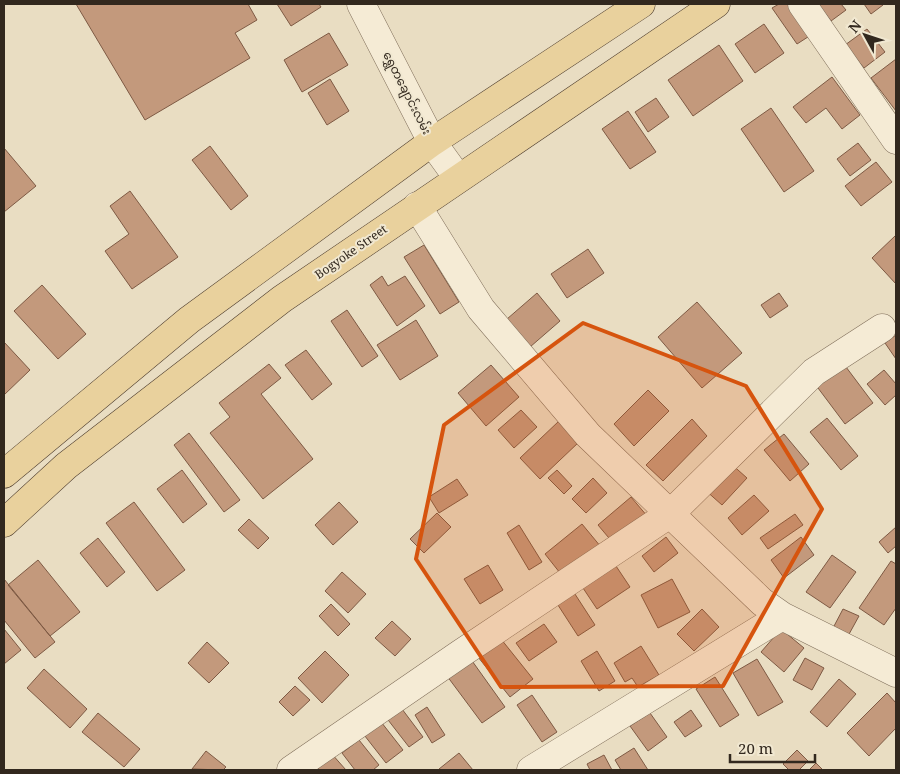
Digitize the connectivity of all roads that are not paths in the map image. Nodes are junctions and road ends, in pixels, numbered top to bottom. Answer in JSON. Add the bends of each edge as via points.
{"nodes":[{"id":1,"x":361,"y":4,"type":"edge"},
{"id":2,"x":641,"y":4,"type":"edge"},
{"id":3,"x":716,"y":4,"type":"edge"},
{"id":4,"x":802,"y":4,"type":"edge"},
{"id":5,"x":896,"y":140,"type":"edge"},
{"id":6,"x":432,"y":142,"type":"junction"},
{"id":7,"x":458,"y":178,"type":"junction"},
{"id":8,"x":417,"y":206,"type":"junction"},
{"id":9,"x":882,"y":328,"type":"dead end"},
{"id":10,"x":4,"y":474,"type":"edge"},
{"id":11,"x":671,"y":513,"type":"junction"},
{"id":12,"x":4,"y":523,"type":"edge"},
{"id":13,"x":782,"y":616,"type":"junction"},
{"id":14,"x":896,"y":673,"type":"edge"},
{"id":15,"x":291,"y":770,"type":"edge"},
{"id":16,"x":531,"y":770,"type":"edge"}],
"edges":[{"from":1,"to":6,"type":"street","name":"ရွှေတချောင်းလမ်း"},
{"from":2,"to":6,"type":"main road"},
{"from":3,"to":7,"type":"main road","name":"Bogyoke Street"},
{"from":4,"to":5,"type":"street"},
{"from":6,"to":7,"type":"street","name":"ရွှေတချောင်းလမ်း"},
{"from":6,"to":10,"type":"main road","via":[[189,320]]},
{"from":7,"to":8,"type":"main road","name":"Bogyoke Street"},
{"from":8,"to":11,"type":"street","via":[[481,309],[588,435]]},
{"from":8,"to":12,"type":"main road","name":"Bogyoke Street","via":[[282,299],[66,466]]},
{"from":9,"to":11,"type":"street","via":[[814,372]]},
{"from":11,"to":13,"type":"street","via":[[762,602]]},
{"from":11,"to":15,"type":"street"},
{"from":13,"to":14,"type":"street"},
{"from":13,"to":16,"type":"street"}]}
